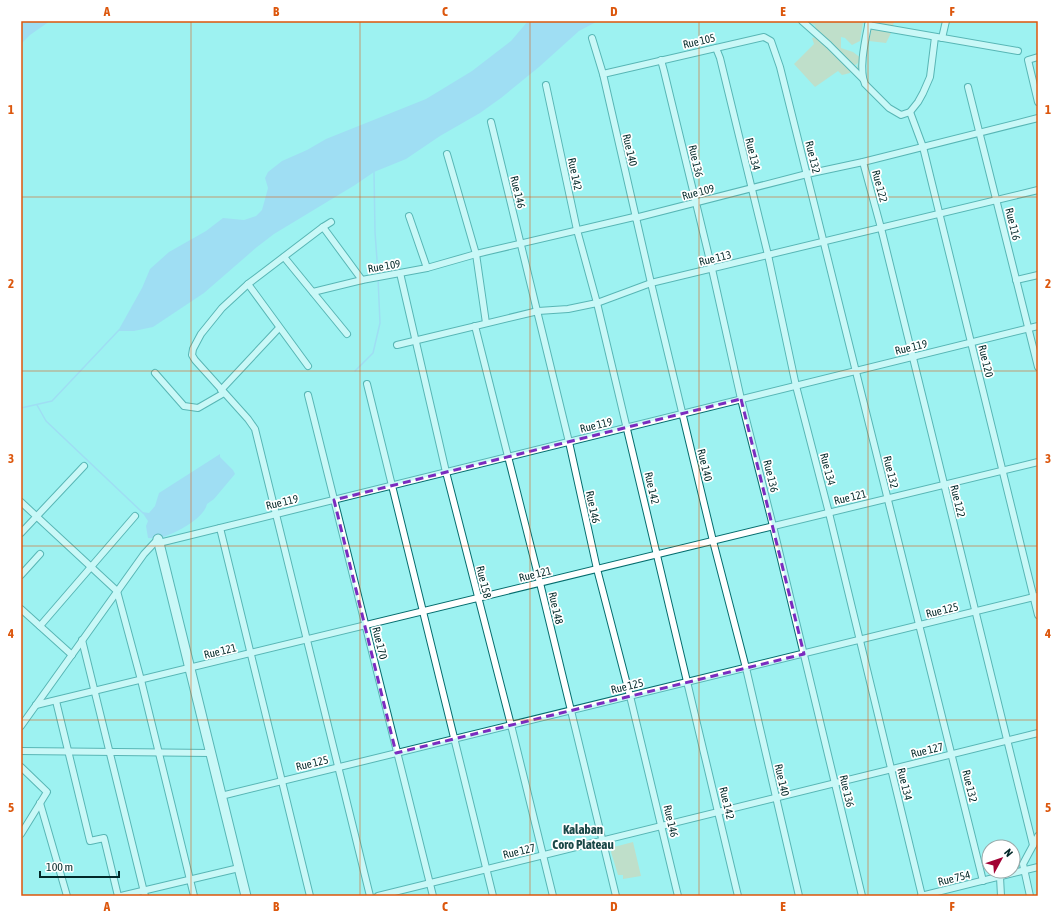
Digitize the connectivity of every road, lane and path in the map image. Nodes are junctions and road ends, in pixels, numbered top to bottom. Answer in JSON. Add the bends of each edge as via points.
{"nodes":[{"id":1,"x":802,"y":21,"type":"edge"},
{"id":2,"x":946,"y":21,"type":"edge"},
{"id":3,"x":869,"y":23,"type":"edge"},
{"id":4,"x":939,"y":37,"type":"junction"},
{"id":5,"x":592,"y":38,"type":"dead end"},
{"id":6,"x":716,"y":48,"type":"junction"},
{"id":7,"x":1018,"y":51,"type":"dead end"},
{"id":8,"x":1038,"y":58,"type":"edge"},
{"id":9,"x":661,"y":60,"type":"junction"},
{"id":10,"x":780,"y":67,"type":"joint"},
{"id":11,"x":603,"y":74,"type":"junction"},
{"id":12,"x":863,"y":79,"type":"junction"},
{"id":13,"x":546,"y":85,"type":"dead end"},
{"id":14,"x":968,"y":87,"type":"dead end"},
{"id":15,"x":1038,"y":102,"type":"edge"},
{"id":16,"x":910,"y":112,"type":"junction"},
{"id":17,"x":1038,"y":118,"type":"edge"},
{"id":18,"x":491,"y":122,"type":"dead end"},
{"id":19,"x":980,"y":133,"type":"junction"},
{"id":20,"x":923,"y":147,"type":"junction"},
{"id":21,"x":447,"y":154,"type":"dead end"},
{"id":22,"x":864,"y":162,"type":"junction"},
{"id":23,"x":807,"y":174,"type":"junction"},
{"id":24,"x":751,"y":188,"type":"junction"},
{"id":25,"x":1038,"y":190,"type":"edge"},
{"id":26,"x":996,"y":200,"type":"junction"},
{"id":27,"x":696,"y":203,"type":"junction"},
{"id":28,"x":940,"y":214,"type":"junction"},
{"id":29,"x":409,"y":216,"type":"dead end"},
{"id":30,"x":635,"y":218,"type":"junction"},
{"id":31,"x":331,"y":222,"type":"dead end"},
{"id":32,"x":323,"y":227,"type":"junction"},
{"id":33,"x":881,"y":228,"type":"junction"},
{"id":34,"x":577,"y":230,"type":"junction"},
{"id":35,"x":824,"y":242,"type":"junction"},
{"id":36,"x":521,"y":244,"type":"junction"},
{"id":37,"x":476,"y":254,"type":"junction"},
{"id":38,"x":768,"y":255,"type":"junction"},
{"id":39,"x":284,"y":257,"type":"junction"},
{"id":40,"x":427,"y":268,"type":"junction"},
{"id":41,"x":712,"y":268,"type":"junction"},
{"id":42,"x":397,"y":273,"type":"junction"},
{"id":43,"x":1038,"y":275,"type":"edge"},
{"id":44,"x":362,"y":280,"type":"junction"},
{"id":45,"x":1016,"y":280,"type":"junction"},
{"id":46,"x":651,"y":283,"type":"junction"},
{"id":47,"x":248,"y":284,"type":"junction"},
{"id":48,"x":313,"y":292,"type":"junction"},
{"id":49,"x":597,"y":303,"type":"junction"},
{"id":50,"x":538,"y":311,"type":"junction"},
{"id":51,"x":486,"y":323,"type":"junction"},
{"id":52,"x":475,"y":326,"type":"junction"},
{"id":53,"x":1038,"y":326,"type":"edge"},
{"id":54,"x":280,"y":328,"type":"junction"},
{"id":55,"x":1028,"y":328,"type":"junction"},
{"id":56,"x":347,"y":334,"type":"dead end"},
{"id":57,"x":416,"y":340,"type":"junction"},
{"id":58,"x":971,"y":342,"type":"junction"},
{"id":59,"x":397,"y":345,"type":"dead end"},
{"id":60,"x":912,"y":357,"type":"junction"},
{"id":61,"x":308,"y":366,"type":"dead end"},
{"id":62,"x":1038,"y":367,"type":"edge"},
{"id":63,"x":856,"y":371,"type":"junction"},
{"id":64,"x":155,"y":374,"type":"dead end"},
{"id":65,"x":368,"y":384,"type":"dead end"},
{"id":66,"x":796,"y":386,"type":"junction"},
{"id":67,"x":223,"y":392,"type":"junction"},
{"id":68,"x":308,"y":395,"type":"dead end"},
{"id":69,"x":741,"y":399,"type":"junction"},
{"id":70,"x":682,"y":414,"type":"junction"},
{"id":71,"x":627,"y":427,"type":"junction"},
{"id":72,"x":569,"y":442,"type":"junction"},
{"id":73,"x":508,"y":457,"type":"junction"},
{"id":74,"x":1038,"y":462,"type":"edge"},
{"id":75,"x":84,"y":466,"type":"dead end"},
{"id":76,"x":1002,"y":470,"type":"junction"},
{"id":77,"x":446,"y":472,"type":"junction"},
{"id":78,"x":392,"y":485,"type":"junction"},
{"id":79,"x":944,"y":485,"type":"junction"},
{"id":80,"x":888,"y":498,"type":"junction"},
{"id":81,"x":334,"y":500,"type":"junction"},
{"id":82,"x":21,"y":502,"type":"edge"},
{"id":83,"x":829,"y":513,"type":"junction"},
{"id":84,"x":276,"y":514,"type":"junction"},
{"id":85,"x":37,"y":516,"type":"junction"},
{"id":86,"x":135,"y":516,"type":"dead end"},
{"id":87,"x":773,"y":526,"type":"junction"},
{"id":88,"x":220,"y":528,"type":"junction"},
{"id":89,"x":21,"y":533,"type":"edge"},
{"id":90,"x":159,"y":541,"type":"junction"},
{"id":91,"x":713,"y":541,"type":"junction"},
{"id":92,"x":40,"y":554,"type":"dead end"},
{"id":93,"x":657,"y":554,"type":"junction"},
{"id":94,"x":91,"y":566,"type":"junction"},
{"id":95,"x":596,"y":569,"type":"junction"},
{"id":96,"x":21,"y":575,"type":"edge"},
{"id":97,"x":540,"y":583,"type":"junction"},
{"id":98,"x":117,"y":591,"type":"junction"},
{"id":99,"x":1036,"y":597,"type":"edge"},
{"id":100,"x":478,"y":598,"type":"junction"},
{"id":101,"x":21,"y":609,"type":"edge"},
{"id":102,"x":423,"y":611,"type":"junction"},
{"id":103,"x":975,"y":612,"type":"junction"},
{"id":104,"x":1038,"y":615,"type":"edge"},
{"id":105,"x":919,"y":625,"type":"junction"},
{"id":106,"x":40,"y":626,"type":"junction"},
{"id":107,"x":365,"y":626,"type":"junction"},
{"id":108,"x":82,"y":640,"type":"junction"},
{"id":109,"x":306,"y":640,"type":"junction"},
{"id":110,"x":860,"y":640,"type":"junction"},
{"id":111,"x":251,"y":653,"type":"junction"},
{"id":112,"x":804,"y":654,"type":"junction"},
{"id":113,"x":72,"y":655,"type":"junction"},
{"id":114,"x":190,"y":668,"type":"junction"},
{"id":115,"x":746,"y":668,"type":"junction"},
{"id":116,"x":141,"y":680,"type":"junction"},
{"id":117,"x":687,"y":682,"type":"junction"},
{"id":118,"x":95,"y":691,"type":"junction"},
{"id":119,"x":630,"y":696,"type":"junction"},
{"id":120,"x":56,"y":701,"type":"junction"},
{"id":121,"x":36,"y":705,"type":"junction"},
{"id":122,"x":570,"y":711,"type":"junction"},
{"id":123,"x":511,"y":725,"type":"junction"},
{"id":124,"x":21,"y":726,"type":"edge"},
{"id":125,"x":1038,"y":733,"type":"edge"},
{"id":126,"x":454,"y":739,"type":"junction"},
{"id":127,"x":1006,"y":741,"type":"junction"},
{"id":128,"x":21,"y":751,"type":"edge"},
{"id":129,"x":68,"y":751,"type":"junction"},
{"id":130,"x":110,"y":752,"type":"junction"},
{"id":131,"x":158,"y":752,"type":"junction"},
{"id":132,"x":211,"y":753,"type":"junction"},
{"id":133,"x":396,"y":753,"type":"junction"},
{"id":134,"x":952,"y":755,"type":"junction"},
{"id":135,"x":338,"y":767,"type":"junction"},
{"id":136,"x":21,"y":768,"type":"edge"},
{"id":137,"x":891,"y":770,"type":"junction"},
{"id":138,"x":282,"y":781,"type":"junction"},
{"id":139,"x":835,"y":783,"type":"junction"},
{"id":140,"x":221,"y":796,"type":"junction"},
{"id":141,"x":776,"y":798,"type":"junction"},
{"id":142,"x":40,"y":803,"type":"junction"},
{"id":143,"x":719,"y":812,"type":"junction"},
{"id":144,"x":662,"y":826,"type":"junction"},
{"id":145,"x":21,"y":834,"type":"edge"},
{"id":146,"x":1038,"y":836,"type":"edge"},
{"id":147,"x":602,"y":841,"type":"junction"},
{"id":148,"x":1033,"y":845,"type":"junction"},
{"id":149,"x":543,"y":855,"type":"junction"},
{"id":150,"x":1038,"y":867,"type":"edge"},
{"id":151,"x":239,"y":868,"type":"junction"},
{"id":152,"x":486,"y":870,"type":"junction"},
{"id":153,"x":1024,"y":871,"type":"junction"},
{"id":154,"x":1021,"y":872,"type":"edge"},
{"id":155,"x":992,"y":879,"type":"edge"},
{"id":156,"x":1000,"y":879,"type":"edge"},
{"id":157,"x":190,"y":880,"type":"junction"},
{"id":158,"x":983,"y":881,"type":"junction"},
{"id":159,"x":429,"y":883,"type":"junction"},
{"id":160,"x":144,"y":893,"type":"edge"},
{"id":161,"x":67,"y":896,"type":"edge"},
{"id":162,"x":119,"y":896,"type":"edge"},
{"id":163,"x":194,"y":896,"type":"edge"},
{"id":164,"x":246,"y":896,"type":"edge"},
{"id":165,"x":310,"y":896,"type":"edge"},
{"id":166,"x":370,"y":896,"type":"edge"},
{"id":167,"x":378,"y":896,"type":"edge"},
{"id":168,"x":433,"y":896,"type":"edge"},
{"id":169,"x":493,"y":896,"type":"edge"},
{"id":170,"x":553,"y":896,"type":"edge"},
{"id":171,"x":616,"y":896,"type":"edge"},
{"id":172,"x":678,"y":896,"type":"edge"},
{"id":173,"x":738,"y":896,"type":"edge"},
{"id":174,"x":799,"y":896,"type":"edge"},
{"id":175,"x":862,"y":896,"type":"edge"},
{"id":176,"x":922,"y":896,"type":"edge"},
{"id":177,"x":1001,"y":896,"type":"edge"},
{"id":178,"x":1030,"y":896,"type":"edge"}],
"edges":[{"from":1,"to":12,"type":"street"},
{"from":2,"to":4,"type":"street"},
{"from":3,"to":4,"type":"street"},
{"from":3,"to":12,"type":"street","via":[[863,56]]},
{"from":4,"to":7,"type":"street"},
{"from":4,"to":16,"type":"street","via":[[930,76],[918,102]]},
{"from":5,"to":11,"type":"street","name":"Rue 140"},
{"from":6,"to":9,"type":"street","name":"Rue 105"},
{"from":6,"to":10,"type":"street","name":"Rue 105","via":[[764,36],[772,41]]},
{"from":6,"to":24,"type":"street","name":"Rue 134"},
{"from":8,"to":15,"type":"street","via":[[1028,60]]},
{"from":9,"to":11,"type":"street","name":"Rue 105"},
{"from":9,"to":27,"type":"street","name":"Rue 136"},
{"from":10,"to":23,"type":"street","name":"Rue 132"},
{"from":11,"to":30,"type":"street","name":"Rue 140"},
{"from":12,"to":16,"type":"street","via":[[890,108],[901,115]]},
{"from":13,"to":34,"type":"street","name":"Rue 142"},
{"from":14,"to":19,"type":"street","name":"Rue 116"},
{"from":16,"to":20,"type":"street","name":"Rue 120"},
{"from":17,"to":19,"type":"street","name":"Rue 109"},
{"from":18,"to":36,"type":"street","name":"Rue 146"},
{"from":19,"to":20,"type":"street","name":"Rue 109"},
{"from":19,"to":26,"type":"street","name":"Rue 116"},
{"from":20,"to":22,"type":"street","name":"Rue 109"},
{"from":20,"to":28,"type":"street","name":"Rue 120"},
{"from":21,"to":37,"type":"street"},
{"from":22,"to":23,"type":"street","name":"Rue 109"},
{"from":22,"to":33,"type":"street","name":"Rue 122"},
{"from":23,"to":24,"type":"street","name":"Rue 109"},
{"from":23,"to":35,"type":"street","name":"Rue 132"},
{"from":24,"to":27,"type":"street","name":"Rue 109"},
{"from":24,"to":38,"type":"street","name":"Rue 134"},
{"from":25,"to":26,"type":"street","name":"Rue 113"},
{"from":26,"to":28,"type":"street","name":"Rue 113"},
{"from":26,"to":45,"type":"street","name":"Rue 116"},
{"from":27,"to":30,"type":"street","name":"Rue 109"},
{"from":27,"to":41,"type":"street","name":"Rue 136"},
{"from":28,"to":33,"type":"street","name":"Rue 113"},
{"from":28,"to":58,"type":"street","name":"Rue 120"},
{"from":29,"to":40,"type":"street"},
{"from":30,"to":34,"type":"street","name":"Rue 109"},
{"from":30,"to":46,"type":"street","name":"Rue 140"},
{"from":31,"to":32,"type":"street"},
{"from":32,"to":39,"type":"street"},
{"from":32,"to":44,"type":"street"},
{"from":33,"to":35,"type":"street","name":"Rue 113"},
{"from":33,"to":60,"type":"street","name":"Rue 122"},
{"from":34,"to":36,"type":"street","name":"Rue 109"},
{"from":34,"to":49,"type":"street","name":"Rue 142"},
{"from":35,"to":38,"type":"street","name":"Rue 113"},
{"from":35,"to":63,"type":"street","name":"Rue 132"},
{"from":36,"to":37,"type":"street","name":"Rue 109"},
{"from":36,"to":50,"type":"street","name":"Rue 146"},
{"from":37,"to":40,"type":"street","name":"Rue 109"},
{"from":37,"to":51,"type":"street"},
{"from":38,"to":41,"type":"street","name":"Rue 113"},
{"from":38,"to":66,"type":"street","name":"Rue 134"},
{"from":39,"to":47,"type":"street"},
{"from":39,"to":48,"type":"street"},
{"from":40,"to":42,"type":"street","name":"Rue 109"},
{"from":41,"to":46,"type":"street","name":"Rue 113"},
{"from":41,"to":69,"type":"street","name":"Rue 136"},
{"from":42,"to":44,"type":"street","name":"Rue 109"},
{"from":42,"to":57,"type":"street","name":"Rue 158"},
{"from":43,"to":45,"type":"street"},
{"from":44,"to":48,"type":"street","name":"Rue 109"},
{"from":45,"to":55,"type":"street","name":"Rue 116"},
{"from":46,"to":49,"type":"street","name":"Rue 113"},
{"from":46,"to":70,"type":"street","name":"Rue 140"},
{"from":47,"to":54,"type":"street"},
{"from":47,"to":67,"type":"street","via":[[215,315],[192,349],[195,360]]},
{"from":48,"to":56,"type":"street"},
{"from":49,"to":50,"type":"street","name":"Rue 113","via":[[568,309]]},
{"from":49,"to":71,"type":"street","name":"Rue 142"},
{"from":50,"to":51,"type":"street","name":"Rue 113"},
{"from":50,"to":72,"type":"street","name":"Rue 146"},
{"from":51,"to":52,"type":"street","name":"Rue 113"},
{"from":52,"to":57,"type":"street","name":"Rue 113"},
{"from":52,"to":73,"type":"street","name":"Rue 148"},
{"from":53,"to":55,"type":"street","name":"Rue 119"},
{"from":54,"to":61,"type":"street"},
{"from":54,"to":67,"type":"street"},
{"from":55,"to":58,"type":"street","name":"Rue 119"},
{"from":55,"to":62,"type":"street","name":"Rue 116"},
{"from":57,"to":59,"type":"street","name":"Rue 113"},
{"from":57,"to":77,"type":"street","name":"Rue 158"},
{"from":58,"to":60,"type":"street","name":"Rue 119"},
{"from":58,"to":76,"type":"street","name":"Rue 120"},
{"from":60,"to":63,"type":"street","name":"Rue 119"},
{"from":60,"to":79,"type":"street","name":"Rue 122"},
{"from":63,"to":66,"type":"street","name":"Rue 119"},
{"from":63,"to":80,"type":"street","name":"Rue 132"},
{"from":64,"to":67,"type":"street","via":[[184,406],[198,408]]},
{"from":65,"to":78,"type":"street"},
{"from":66,"to":69,"type":"street","name":"Rue 119"},
{"from":66,"to":83,"type":"street","name":"Rue 134"},
{"from":67,"to":84,"type":"street","via":[[255,429]]},
{"from":68,"to":81,"type":"street","name":"Rue 170"},
{"from":69,"to":70,"type":"street","name":"Rue 119"},
{"from":69,"to":87,"type":"street","name":"Rue 136"},
{"from":70,"to":71,"type":"street","name":"Rue 119"},
{"from":70,"to":91,"type":"street","name":"Rue 140"},
{"from":71,"to":72,"type":"street","name":"Rue 119"},
{"from":71,"to":93,"type":"street","name":"Rue 142"},
{"from":72,"to":73,"type":"street","name":"Rue 119"},
{"from":72,"to":95,"type":"street","name":"Rue 146"},
{"from":73,"to":77,"type":"street","name":"Rue 119"},
{"from":73,"to":97,"type":"street","name":"Rue 148"},
{"from":74,"to":76,"type":"street","name":"Rue 121"},
{"from":75,"to":85,"type":"street"},
{"from":76,"to":79,"type":"street","name":"Rue 121"},
{"from":76,"to":99,"type":"street","name":"Rue 120"},
{"from":77,"to":78,"type":"street","name":"Rue 119"},
{"from":77,"to":100,"type":"street","name":"Rue 158"},
{"from":78,"to":81,"type":"street","name":"Rue 119"},
{"from":78,"to":102,"type":"street"},
{"from":79,"to":80,"type":"street","name":"Rue 121"},
{"from":79,"to":103,"type":"street","name":"Rue 122"},
{"from":80,"to":83,"type":"street","name":"Rue 121"},
{"from":80,"to":105,"type":"street","name":"Rue 132"},
{"from":81,"to":84,"type":"street","name":"Rue 119"},
{"from":81,"to":107,"type":"street","name":"Rue 170"},
{"from":82,"to":85,"type":"street"},
{"from":83,"to":87,"type":"street","name":"Rue 121"},
{"from":83,"to":110,"type":"street","name":"Rue 134"},
{"from":84,"to":88,"type":"street","name":"Rue 119"},
{"from":84,"to":109,"type":"street"},
{"from":85,"to":89,"type":"street"},
{"from":85,"to":94,"type":"street"},
{"from":86,"to":94,"type":"street"},
{"from":87,"to":91,"type":"street","name":"Rue 121"},
{"from":87,"to":112,"type":"street","name":"Rue 136"},
{"from":88,"to":90,"type":"street","name":"Rue 119"},
{"from":88,"to":111,"type":"street"},
{"from":90,"to":98,"type":"street","via":[[144,554]]},
{"from":90,"to":114,"type":"street"},
{"from":91,"to":93,"type":"street","name":"Rue 121"},
{"from":91,"to":115,"type":"street","name":"Rue 140"},
{"from":92,"to":96,"type":"street"},
{"from":93,"to":95,"type":"street","name":"Rue 121"},
{"from":93,"to":117,"type":"street","name":"Rue 142"},
{"from":94,"to":98,"type":"street"},
{"from":94,"to":106,"type":"street"},
{"from":95,"to":97,"type":"street","name":"Rue 121"},
{"from":95,"to":119,"type":"street","name":"Rue 146"},
{"from":97,"to":100,"type":"street","name":"Rue 121"},
{"from":97,"to":122,"type":"street","name":"Rue 148"},
{"from":98,"to":108,"type":"street"},
{"from":98,"to":116,"type":"street"},
{"from":99,"to":103,"type":"street","name":"Rue 125"},
{"from":99,"to":104,"type":"street","name":"Rue 120"},
{"from":100,"to":102,"type":"street","name":"Rue 121"},
{"from":100,"to":123,"type":"street","name":"Rue 158"},
{"from":101,"to":106,"type":"street"},
{"from":102,"to":107,"type":"street","name":"Rue 121"},
{"from":102,"to":126,"type":"street"},
{"from":103,"to":105,"type":"street","name":"Rue 125"},
{"from":103,"to":127,"type":"street","name":"Rue 122"},
{"from":105,"to":110,"type":"street","name":"Rue 125"},
{"from":105,"to":134,"type":"street","name":"Rue 132"},
{"from":106,"to":113,"type":"street"},
{"from":107,"to":109,"type":"street","name":"Rue 121"},
{"from":107,"to":133,"type":"street","name":"Rue 170"},
{"from":108,"to":113,"type":"street"},
{"from":108,"to":118,"type":"street"},
{"from":109,"to":111,"type":"street","name":"Rue 121"},
{"from":109,"to":135,"type":"street"},
{"from":110,"to":112,"type":"street","name":"Rue 125"},
{"from":110,"to":137,"type":"street","name":"Rue 134"},
{"from":111,"to":114,"type":"street","name":"Rue 121"},
{"from":111,"to":138,"type":"street"},
{"from":112,"to":115,"type":"street","name":"Rue 125"},
{"from":112,"to":139,"type":"street","name":"Rue 136"},
{"from":113,"to":121,"type":"street"},
{"from":114,"to":116,"type":"street","name":"Rue 121"},
{"from":114,"to":132,"type":"street"},
{"from":115,"to":117,"type":"street","name":"Rue 125"},
{"from":115,"to":141,"type":"street","name":"Rue 140"},
{"from":116,"to":118,"type":"street","name":"Rue 121"},
{"from":116,"to":131,"type":"street"},
{"from":117,"to":119,"type":"street","name":"Rue 125"},
{"from":117,"to":143,"type":"street","name":"Rue 142"},
{"from":118,"to":120,"type":"street","name":"Rue 121"},
{"from":118,"to":130,"type":"street"},
{"from":119,"to":122,"type":"street","name":"Rue 125"},
{"from":119,"to":144,"type":"street","name":"Rue 146"},
{"from":120,"to":121,"type":"street","name":"Rue 121"},
{"from":120,"to":129,"type":"street"},
{"from":121,"to":124,"type":"street"},
{"from":122,"to":123,"type":"street","name":"Rue 125"},
{"from":122,"to":147,"type":"street","name":"Rue 148"},
{"from":123,"to":126,"type":"street","name":"Rue 125"},
{"from":123,"to":149,"type":"street","name":"Rue 158"},
{"from":125,"to":127,"type":"street","name":"Rue 127"},
{"from":126,"to":133,"type":"street","name":"Rue 125"},
{"from":126,"to":152,"type":"street"},
{"from":127,"to":134,"type":"street","name":"Rue 127"},
{"from":127,"to":148,"type":"street","name":"Rue 122"},
{"from":128,"to":129,"type":"street"},
{"from":129,"to":130,"type":"street"},
{"from":129,"to":162,"type":"street","via":[[90,841],[104,838]]},
{"from":130,"to":131,"type":"street"},
{"from":130,"to":160,"type":"street"},
{"from":131,"to":132,"type":"street"},
{"from":131,"to":157,"type":"street"},
{"from":132,"to":140,"type":"street"},
{"from":133,"to":135,"type":"street","name":"Rue 125"},
{"from":133,"to":159,"type":"street","name":"Rue 170"},
{"from":134,"to":137,"type":"street","name":"Rue 127"},
{"from":134,"to":158,"type":"street","name":"Rue 132"},
{"from":135,"to":138,"type":"street","name":"Rue 125"},
{"from":135,"to":166,"type":"street"},
{"from":136,"to":142,"type":"street","via":[[47,792]]},
{"from":137,"to":139,"type":"street","name":"Rue 127"},
{"from":137,"to":176,"type":"street","name":"Rue 134"},
{"from":138,"to":140,"type":"street","name":"Rue 125"},
{"from":138,"to":165,"type":"street"},
{"from":139,"to":141,"type":"street","name":"Rue 127"},
{"from":139,"to":175,"type":"street","name":"Rue 136"},
{"from":140,"to":151,"type":"street"},
{"from":141,"to":143,"type":"street","name":"Rue 127"},
{"from":141,"to":174,"type":"street","name":"Rue 140"},
{"from":142,"to":145,"type":"street"},
{"from":142,"to":161,"type":"street"},
{"from":143,"to":144,"type":"street","name":"Rue 127"},
{"from":143,"to":173,"type":"street","name":"Rue 142"},
{"from":144,"to":147,"type":"street","name":"Rue 127"},
{"from":144,"to":172,"type":"street","name":"Rue 146"},
{"from":146,"to":148,"type":"street"},
{"from":147,"to":149,"type":"street","name":"Rue 127"},
{"from":147,"to":171,"type":"street","name":"Rue 148"},
{"from":148,"to":153,"type":"street","via":[[1023,864]]},
{"from":149,"to":152,"type":"street","name":"Rue 127"},
{"from":149,"to":170,"type":"street","name":"Rue 158"},
{"from":150,"to":153,"type":"street","name":"Rue 754"},
{"from":151,"to":157,"type":"street"},
{"from":151,"to":164,"type":"street"},
{"from":152,"to":159,"type":"street","name":"Rue 127"},
{"from":152,"to":169,"type":"street"},
{"from":153,"to":154,"type":"street","name":"Rue 754"},
{"from":153,"to":178,"type":"street"},
{"from":155,"to":158,"type":"street","name":"Rue 754"},
{"from":156,"to":177,"type":"street"},
{"from":157,"to":160,"type":"street"},
{"from":157,"to":163,"type":"street"},
{"from":158,"to":176,"type":"street","name":"Rue 754"},
{"from":159,"to":167,"type":"street","name":"Rue 127"},
{"from":159,"to":168,"type":"street","name":"Rue 170"},
{"from":160,"to":162,"type":"street"}]}
